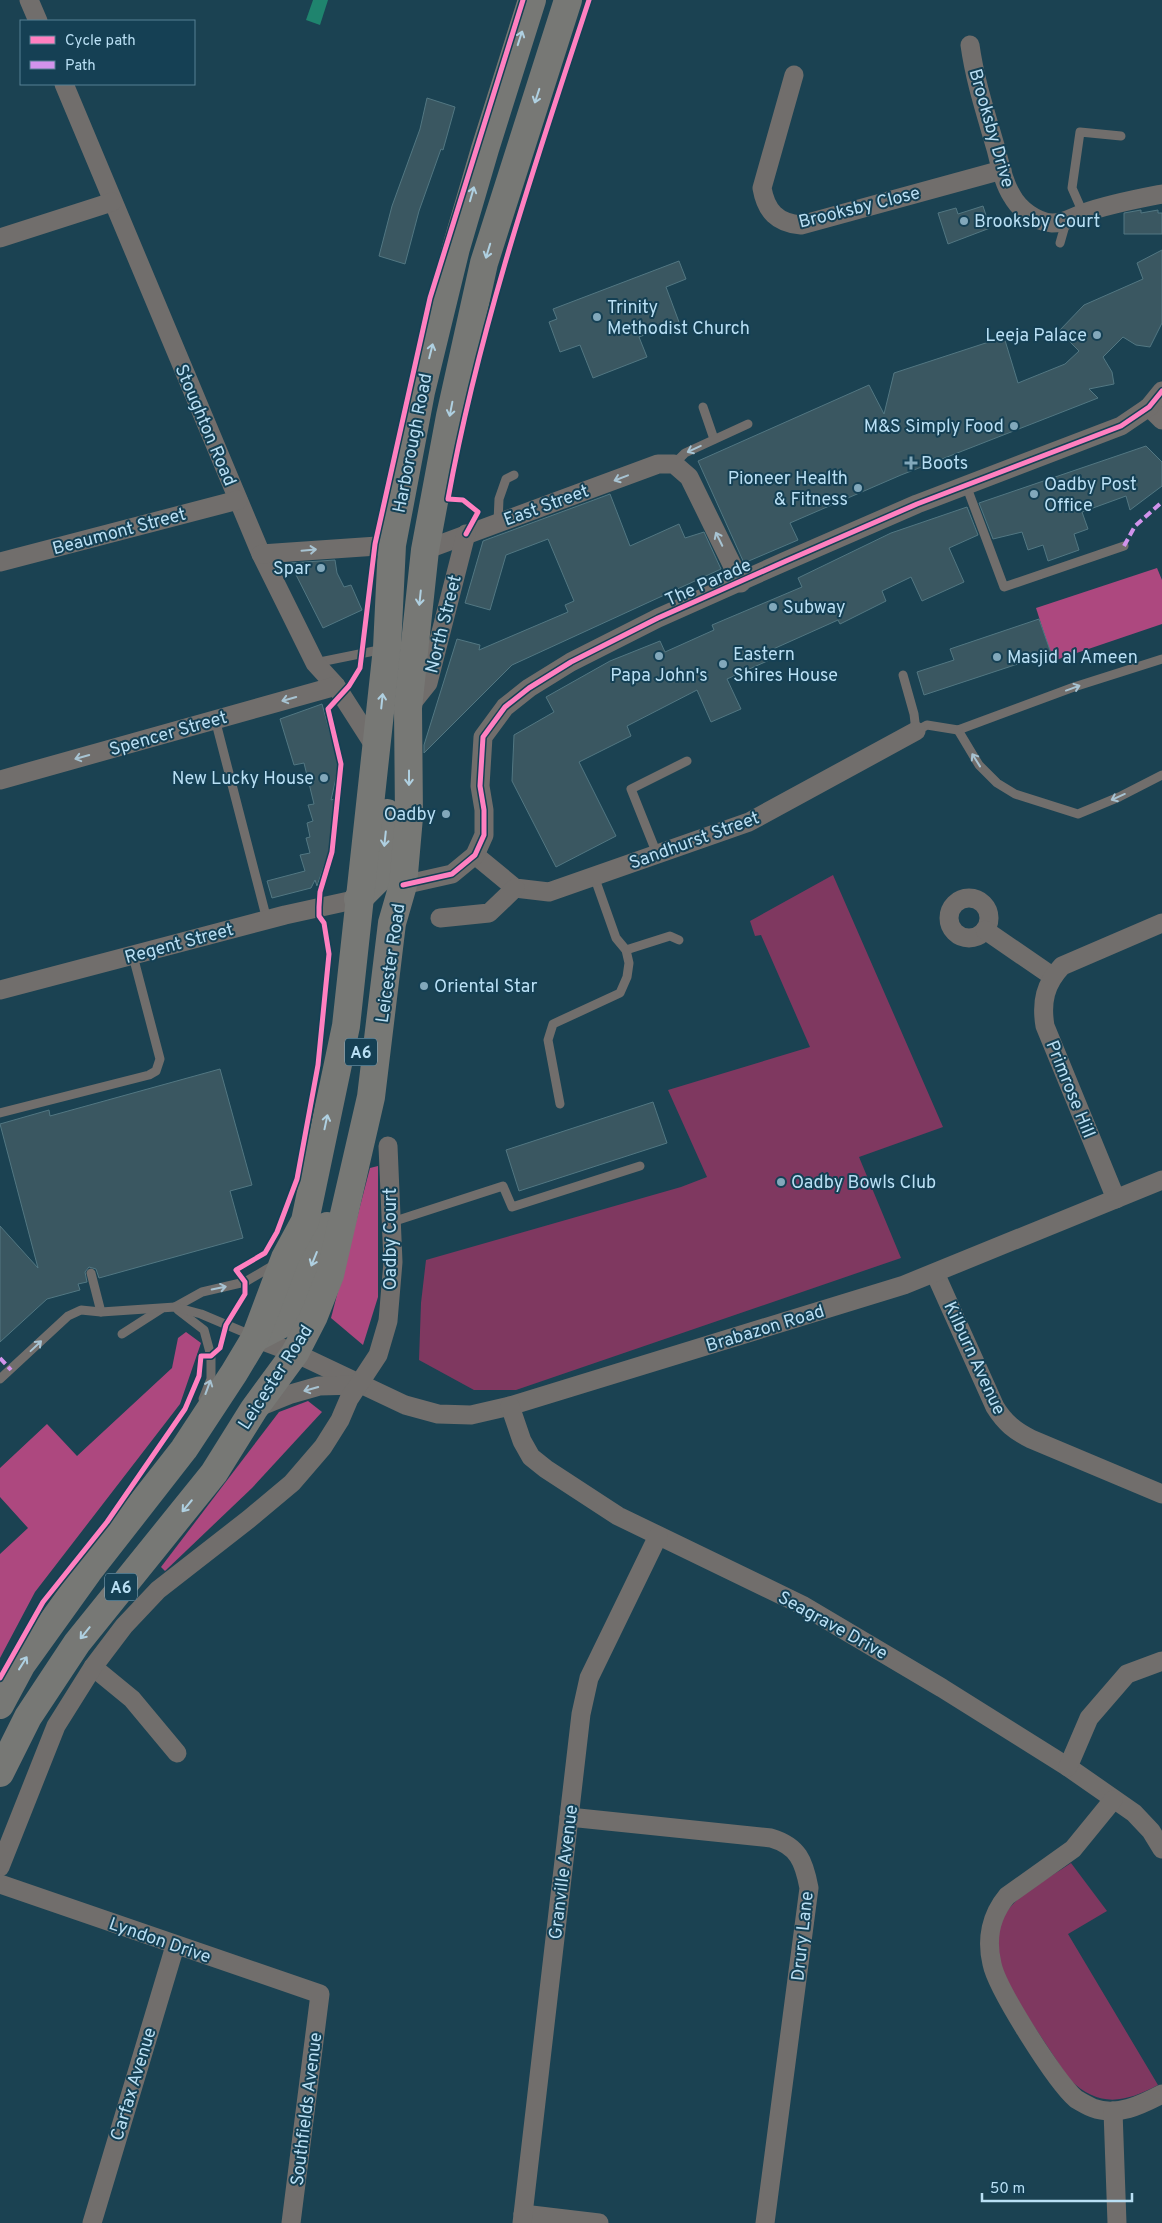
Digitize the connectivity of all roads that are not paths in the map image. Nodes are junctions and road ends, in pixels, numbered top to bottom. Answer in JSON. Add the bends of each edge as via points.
{"nodes":[{"id":1,"x":29,"y":0,"type":"edge"},
{"id":2,"x":532,"y":0,"type":"edge"},
{"id":3,"x":568,"y":0,"type":"edge"},
{"id":4,"x":38,"y":20,"type":"edge"},
{"id":5,"x":970,"y":45,"type":"dead end"},
{"id":6,"x":794,"y":75,"type":"dead end"},
{"id":7,"x":64,"y":85,"type":"edge"},
{"id":8,"x":1121,"y":136,"type":"dead end"},
{"id":9,"x":1002,"y":170,"type":"junction"},
{"id":10,"x":1162,"y":194,"type":"edge"},
{"id":11,"x":112,"y":202,"type":"junction"},
{"id":12,"x":1074,"y":218,"type":"junction"},
{"id":13,"x":0,"y":238,"type":"edge"},
{"id":14,"x":1060,"y":243,"type":"dead end"},
{"id":15,"x":1162,"y":391,"type":"edge"},
{"id":16,"x":1149,"y":407,"type":"junction"},
{"id":17,"x":703,"y":408,"type":"dead end"},
{"id":18,"x":1162,"y":420,"type":"edge"},
{"id":19,"x":748,"y":424,"type":"dead end"},
{"id":20,"x":714,"y":439,"type":"junction"},
{"id":21,"x":670,"y":464,"type":"junction"},
{"id":22,"x":514,"y":475,"type":"dead end"},
{"id":23,"x":966,"y":485,"type":"junction"},
{"id":24,"x":238,"y":500,"type":"junction"},
{"id":25,"x":498,"y":522,"type":"junction"},
{"id":26,"x":466,"y":534,"type":"junction"},
{"id":27,"x":392,"y":545,"type":"junction"},
{"id":28,"x":1124,"y":546,"type":"dead end"},
{"id":29,"x":426,"y":550,"type":"junction"},
{"id":30,"x":261,"y":554,"type":"junction"},
{"id":31,"x":0,"y":562,"type":"edge"},
{"id":32,"x":741,"y":583,"type":"junction"},
{"id":33,"x":387,"y":648,"type":"junction"},
{"id":34,"x":1162,"y":659,"type":"edge"},
{"id":35,"x":315,"y":664,"type":"junction"},
{"id":36,"x":903,"y":675,"type":"dead end"},
{"id":37,"x":336,"y":686,"type":"junction"},
{"id":38,"x":408,"y":708,"type":"junction"},
{"id":39,"x":215,"y":720,"type":"junction"},
{"id":40,"x":958,"y":730,"type":"junction"},
{"id":41,"x":916,"y":731,"type":"junction"},
{"id":42,"x":377,"y":750,"type":"junction"},
{"id":43,"x":687,"y":761,"type":"dead end"},
{"id":44,"x":1162,"y":775,"type":"edge"},
{"id":45,"x":0,"y":780,"type":"edge"},
{"id":46,"x":657,"y":854,"type":"junction"},
{"id":47,"x":475,"y":855,"type":"junction"},
{"id":48,"x":594,"y":876,"type":"junction"},
{"id":49,"x":402,"y":885,"type":"junction"},
{"id":50,"x":515,"y":888,"type":"junction"},
{"id":51,"x":358,"y":899,"type":"junction"},
{"id":52,"x":440,"y":918,"type":"dead end"},
{"id":53,"x":267,"y":920,"type":"junction"},
{"id":54,"x":1162,"y":923,"type":"edge"},
{"id":55,"x":984,"y":930,"type":"dead end"},
{"id":56,"x":679,"y":940,"type":"dead end"},
{"id":57,"x":626,"y":950,"type":"junction"},
{"id":58,"x":133,"y":956,"type":"junction"},
{"id":59,"x":1052,"y":976,"type":"junction"},
{"id":60,"x":0,"y":990,"type":"edge"},
{"id":61,"x":371,"y":1097,"type":"junction"},
{"id":62,"x":560,"y":1104,"type":"dead end"},
{"id":63,"x":0,"y":1113,"type":"edge"},
{"id":64,"x":388,"y":1146,"type":"dead end"},
{"id":65,"x":640,"y":1166,"type":"dead end"},
{"id":66,"x":1162,"y":1180,"type":"edge"},
{"id":67,"x":1116,"y":1199,"type":"junction"},
{"id":68,"x":305,"y":1221,"type":"junction"},
{"id":69,"x":392,"y":1222,"type":"junction"},
{"id":70,"x":285,"y":1258,"type":"junction"},
{"id":71,"x":91,"y":1273,"type":"dead end"},
{"id":72,"x":935,"y":1273,"type":"junction"},
{"id":73,"x":164,"y":1307,"type":"junction"},
{"id":74,"x":175,"y":1307,"type":"junction"},
{"id":75,"x":101,"y":1312,"type":"junction"},
{"id":76,"x":122,"y":1334,"type":"dead end"},
{"id":77,"x":255,"y":1338,"type":"junction"},
{"id":78,"x":295,"y":1353,"type":"junction"},
{"id":79,"x":0,"y":1380,"type":"edge"},
{"id":80,"x":359,"y":1385,"type":"junction"},
{"id":81,"x":510,"y":1406,"type":"junction"},
{"id":82,"x":254,"y":1409,"type":"junction"},
{"id":83,"x":184,"y":1448,"type":"junction"},
{"id":84,"x":1162,"y":1494,"type":"edge"},
{"id":85,"x":658,"y":1536,"type":"junction"},
{"id":86,"x":88,"y":1572,"type":"junction"},
{"id":87,"x":1162,"y":1661,"type":"edge"},
{"id":88,"x":93,"y":1667,"type":"junction"},
{"id":89,"x":0,"y":1705,"type":"edge"},
{"id":90,"x":177,"y":1753,"type":"dead end"},
{"id":91,"x":1068,"y":1767,"type":"junction"},
{"id":92,"x":0,"y":1774,"type":"edge"},
{"id":93,"x":1113,"y":1800,"type":"junction"},
{"id":94,"x":569,"y":1817,"type":"junction"},
{"id":95,"x":1162,"y":1849,"type":"edge"},
{"id":96,"x":0,"y":1867,"type":"edge"},
{"id":97,"x":0,"y":1884,"type":"edge"},
{"id":98,"x":175,"y":1946,"type":"junction"},
{"id":99,"x":320,"y":1994,"type":"joint"},
{"id":100,"x":1162,"y":2094,"type":"edge"},
{"id":101,"x":1113,"y":2111,"type":"junction"},
{"id":102,"x":522,"y":2219,"type":"edge"},
{"id":103,"x":92,"y":2223,"type":"edge"},
{"id":104,"x":291,"y":2223,"type":"edge"},
{"id":105,"x":598,"y":2223,"type":"edge"},
{"id":106,"x":766,"y":2223,"type":"edge"},
{"id":107,"x":1117,"y":2223,"type":"edge"}],
"edges":[{"from":1,"to":4,"type":"street"},
{"from":27,"to":2,"type":"highway","name":"Harborough Road","number":"A6","one_way":true,"via":[[421,392],[456,248]]},
{"from":3,"to":29,"type":"highway","name":"Harborough Road","number":"A6","one_way":true,"via":[[484,263],[459,370]]},
{"from":5,"to":9,"type":"street","name":"Brooksby Drive","via":[[974,75]]},
{"from":6,"to":9,"type":"street","name":"Brooksby Close","via":[[762,188],[765,204],[774,217],[787,224],[801,225]]},
{"from":7,"to":11,"type":"street","name":"Stoughton Road"},
{"from":8,"to":12,"type":"lane","via":[[1080,132],[1072,188]]},
{"from":9,"to":12,"type":"street","name":"Brooksby Drive","via":[[1012,196],[1034,218],[1050,223]]},
{"from":10,"to":12,"type":"street","name":"Brooksby Drive"},
{"from":11,"to":13,"type":"street"},
{"from":11,"to":24,"type":"street","name":"Stoughton Road"},
{"from":12,"to":14,"type":"lane"},
{"from":15,"to":16,"type":"street"},
{"from":16,"to":18,"type":"street"},
{"from":16,"to":23,"type":"street","name":"The Parade","via":[[1121,426]]},
{"from":17,"to":20,"type":"lane"},
{"from":19,"to":20,"type":"lane"},
{"from":20,"to":21,"type":"lane","one_way":true},
{"from":21,"to":25,"type":"street","name":"East Street","one_way":true,"via":[[645,468],[538,510]]},
{"from":32,"to":21,"type":"street","one_way":true,"via":[[689,477]]},
{"from":22,"to":25,"type":"lane","via":[[506,479],[499,497]]},
{"from":23,"to":28,"type":"lane","via":[[1004,587]]},
{"from":23,"to":32,"type":"street","name":"The Parade"},
{"from":24,"to":30,"type":"street","name":"Stoughton Road"},
{"from":24,"to":31,"type":"street","name":"Beaumont Street"},
{"from":25,"to":26,"type":"street","name":"East Street"},
{"from":26,"to":29,"type":"street","name":"East Street"},
{"from":26,"to":38,"type":"street","name":"North Street","via":[[428,683]]},
{"from":27,"to":29,"type":"highway"},
{"from":30,"to":27,"type":"street","one_way":true},
{"from":27,"to":33,"type":"highway","name":"Harborough Road","number":"A6"},
{"from":29,"to":38,"type":"highway","name":"Harborough Road","number":"A6","one_way":true},
{"from":30,"to":35,"type":"street","name":"Stoughton Road"},
{"from":32,"to":47,"type":"street","name":"The Parade","via":[[658,618],[571,662],[505,706],[483,737],[480,786],[484,835]]},
{"from":33,"to":35,"type":"lane"},
{"from":42,"to":33,"type":"highway","name":"Harborough Road","number":"A6","one_way":true},
{"from":40,"to":34,"type":"lane","one_way":true},
{"from":35,"to":37,"type":"street","name":"Stoughton Road"},
{"from":36,"to":41,"type":"lane"},
{"from":37,"to":39,"type":"street","name":"Spencer Street","one_way":true},
{"from":37,"to":42,"type":"street","name":"Stoughton Road"},
{"from":38,"to":49,"type":"highway","name":"Harborough Road","number":"A6","one_way":true,"via":[[409,817]]},
{"from":38,"to":51,"type":"highway","number":"A6","one_way":true,"via":[[394,727],[384,873]]},
{"from":39,"to":45,"type":"street","name":"Spencer Street","one_way":true},
{"from":39,"to":53,"type":"lane"},
{"from":40,"to":41,"type":"lane","via":[[927,725]]},
{"from":44,"to":40,"type":"lane","one_way":true,"via":[[1078,814],[1015,794],[997,783],[979,765]]},
{"from":41,"to":46,"type":"street","name":"Sandhurst Street","via":[[749,822]]},
{"from":42,"to":51,"type":"highway","name":"Harborough Road","number":"A6"},
{"from":43,"to":46,"type":"lane","via":[[631,789]]},
{"from":46,"to":48,"type":"street","name":"Sandhurst Street"},
{"from":47,"to":49,"type":"street","name":"The Parade","via":[[452,874]]},
{"from":47,"to":50,"type":"street"},
{"from":48,"to":50,"type":"street","name":"Sandhurst Street","via":[[549,892]]},
{"from":48,"to":57,"type":"lane","via":[[616,938]]},
{"from":49,"to":51,"type":"highway"},
{"from":49,"to":61,"type":"highway","name":"Leicester Road","number":"A6","via":[[392,923]]},
{"from":49,"to":68,"type":"highway","number":"A6","via":[[376,910],[369,941],[364,1026],[355,1093],[337,1150]]},
{"from":50,"to":52,"type":"street","via":[[489,912]]},
{"from":51,"to":53,"type":"street","name":"Regent Street"},
{"from":68,"to":51,"type":"highway","name":"Leicester Road","number":"A6","one_way":true,"via":[[346,1026]]},
{"from":53,"to":58,"type":"street","name":"Regent Street"},
{"from":54,"to":59,"type":"street","via":[[1072,960]]},
{"from":55,"to":59,"type":"street"},
{"from":56,"to":57,"type":"lane","via":[[670,936]]},
{"from":57,"to":62,"type":"lane","via":[[629,962],[627,977],[620,993],[553,1024],[549,1031]]},
{"from":58,"to":60,"type":"street","name":"Regent Street"},
{"from":58,"to":63,"type":"lane","via":[[160,1059],[156,1071]]},
{"from":59,"to":67,"type":"street","name":"Primrose Hill","via":[[1042,1007],[1045,1026]]},
{"from":61,"to":77,"type":"highway","number":"A6","one_way":true,"via":[[296,1304],[282,1324]]},
{"from":61,"to":78,"type":"highway","name":"Leicester Road","number":"A6","via":[[330,1275]]},
{"from":64,"to":69,"type":"street","name":"Oadby Court"},
{"from":65,"to":69,"type":"lane","via":[[512,1207],[503,1186]]},
{"from":66,"to":67,"type":"street","name":"Brabazon Road"},
{"from":67,"to":72,"type":"street","name":"Brabazon Road"},
{"from":68,"to":70,"type":"highway","name":"Leicester Road","number":"A6"},
{"from":69,"to":80,"type":"street","name":"Oadby Court","via":[[393,1262],[388,1321],[378,1355]]},
{"from":74,"to":70,"type":"lane","one_way":true,"via":[[202,1292],[245,1282]]},
{"from":70,"to":77,"type":"highway","name":"Leicester Road","number":"A6"},
{"from":71,"to":75,"type":"lane"},
{"from":72,"to":81,"type":"street","name":"Brabazon Road"},
{"from":72,"to":84,"type":"street","name":"Kilburn Avenue","via":[[1003,1420],[1031,1439]]},
{"from":73,"to":74,"type":"lane"},
{"from":73,"to":75,"type":"lane"},
{"from":73,"to":76,"type":"lane"},
{"from":74,"to":77,"type":"lane","via":[[201,1314]]},
{"from":83,"to":74,"type":"lane","one_way":true,"via":[[211,1379],[211,1356],[204,1330]]},
{"from":79,"to":75,"type":"lane","one_way":true,"via":[[68,1316],[81,1310]]},
{"from":77,"to":78,"type":"street","name":"Brabazon Road"},
{"from":77,"to":83,"type":"highway","name":"Leicester Road","number":"A6"},
{"from":78,"to":80,"type":"street","name":"Brabazon Road"},
{"from":78,"to":82,"type":"highway","name":"Leicester Road","number":"A6"},
{"from":78,"to":86,"type":"highway","number":"A6","via":[[268,1360],[250,1383],[198,1468]]},
{"from":80,"to":81,"type":"street","name":"Brabazon Road","via":[[406,1405],[438,1414],[471,1414]]},
{"from":80,"to":82,"type":"street","name":"Brabazon Road","one_way":true,"via":[[319,1386]]},
{"from":80,"to":88,"type":"street","name":"Oadby Court","via":[[323,1446],[292,1483],[158,1590],[124,1626]]},
{"from":81,"to":85,"type":"street","name":"Seagrave Drive","via":[[531,1456],[618,1516]]},
{"from":82,"to":92,"type":"highway","name":"Leicester Road","number":"A6","one_way":true,"via":[[214,1473],[77,1643],[28,1716]]},
{"from":83,"to":86,"type":"highway","name":"Leicester Road","number":"A6"},
{"from":85,"to":91,"type":"street","name":"Seagrave Drive","via":[[802,1606]]},
{"from":85,"to":94,"type":"street","name":"Granville Avenue","via":[[589,1678],[581,1714]]},
{"from":89,"to":86,"type":"highway","name":"Leicester Road","number":"A6","one_way":true,"via":[[22,1664]]},
{"from":87,"to":91,"type":"street","via":[[1127,1674],[1089,1718]]},
{"from":88,"to":90,"type":"street","via":[[132,1699]]},
{"from":88,"to":96,"type":"street","name":"Oadby Court","via":[[56,1726]]},
{"from":91,"to":93,"type":"street","name":"Seagrave Drive"},
{"from":93,"to":95,"type":"street","name":"Seagrave Drive","via":[[1134,1813]]},
{"from":93,"to":101,"type":"street","via":[[1073,1849],[1007,1896],[993,1918],[989,1948],[1002,1992],[1063,2085],[1085,2104]]},
{"from":94,"to":102,"type":"street","name":"Granville Avenue"},
{"from":94,"to":106,"type":"street","name":"Drury Lane","via":[[771,1838],[786,1842],[805,1867],[809,1888]]},
{"from":97,"to":98,"type":"street","name":"Lyndon Drive"},
{"from":98,"to":99,"type":"street","name":"Lyndon Drive"},
{"from":98,"to":103,"type":"street","name":"Carfax Avenue"},
{"from":99,"to":104,"type":"street","name":"Southfields Avenue"},
{"from":100,"to":101,"type":"street","via":[[1136,2107]]},
{"from":101,"to":107,"type":"street"},
{"from":102,"to":105,"type":"street"}]}
